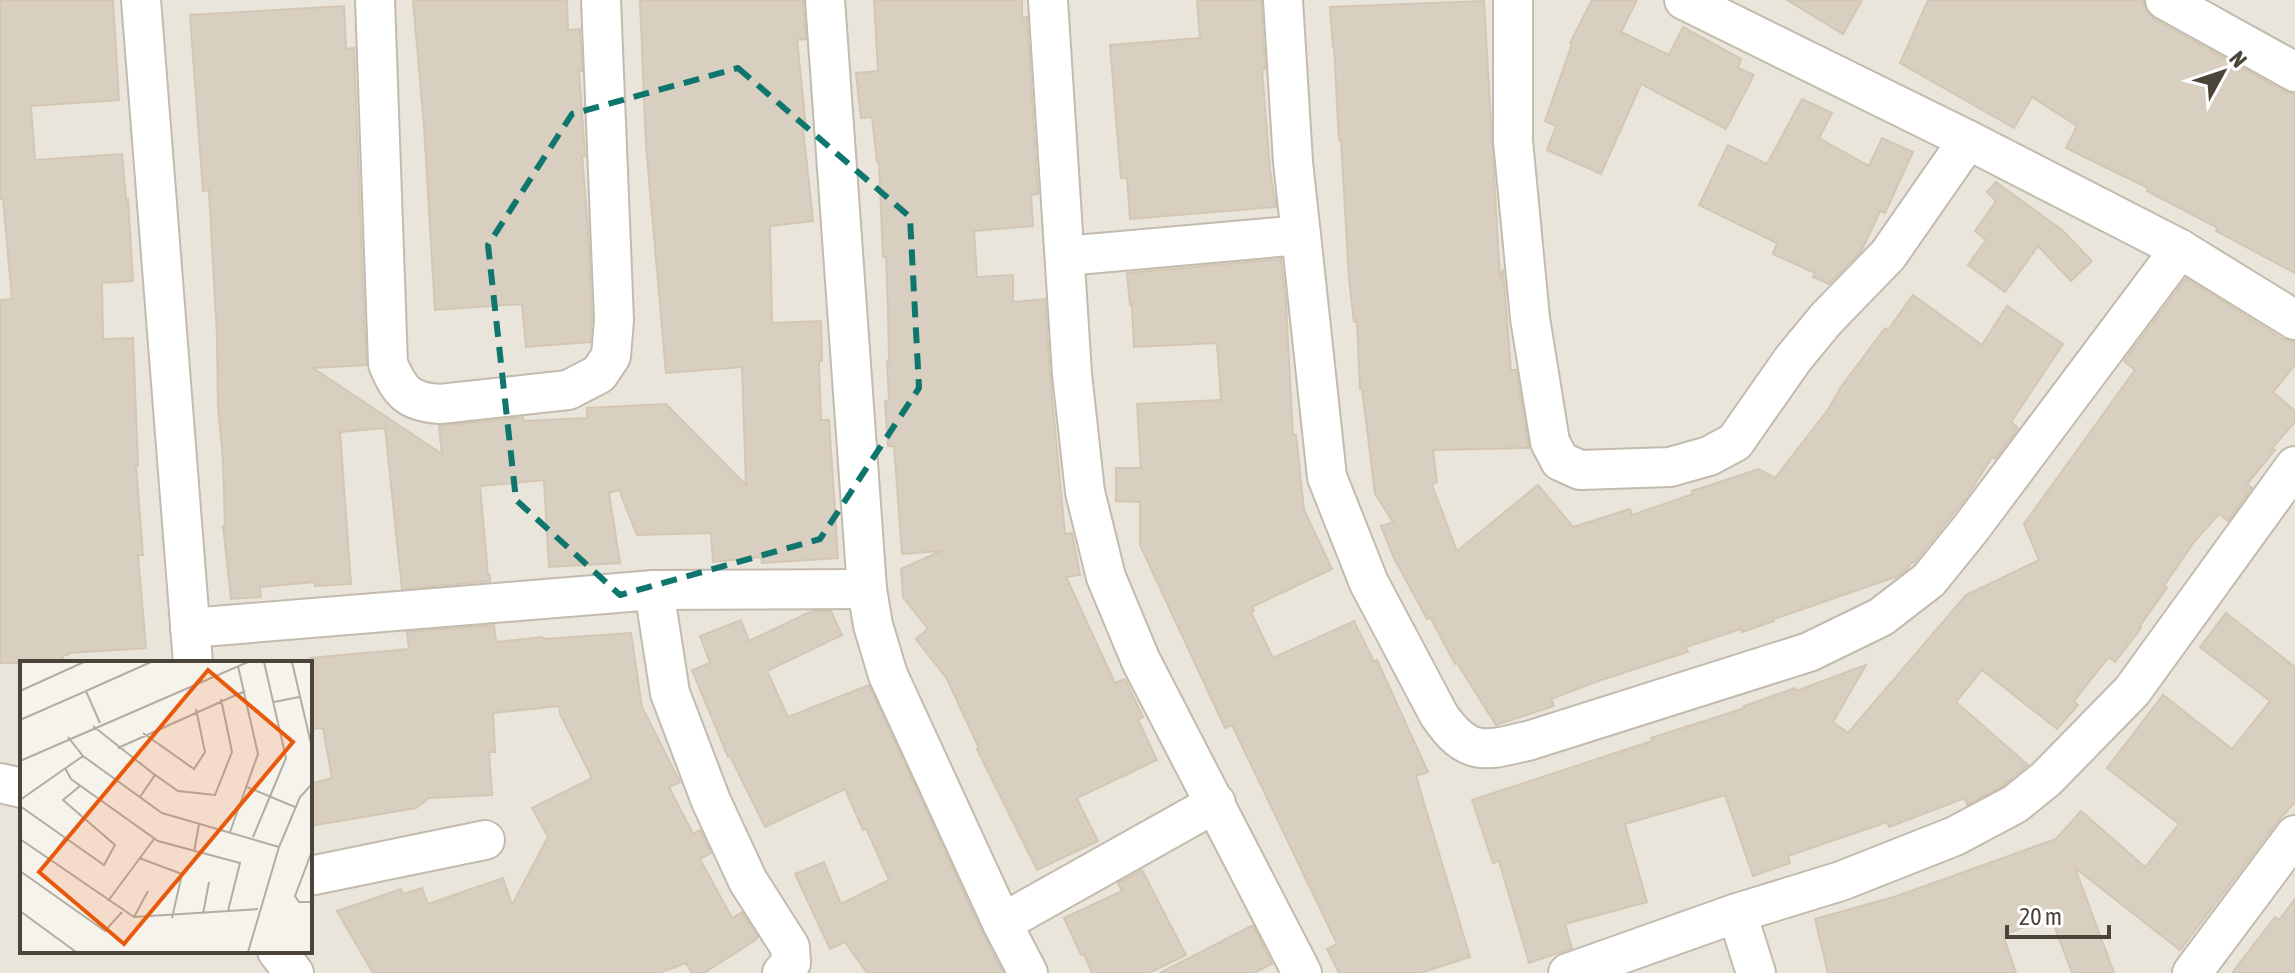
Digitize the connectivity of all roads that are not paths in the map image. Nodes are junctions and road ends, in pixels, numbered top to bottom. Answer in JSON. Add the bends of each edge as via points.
{"nodes":[{"id":1,"x":141,"y":0,"type":"edge"},
{"id":2,"x":375,"y":0,"type":"edge"},
{"id":3,"x":601,"y":0,"type":"edge"},
{"id":4,"x":825,"y":0,"type":"edge"},
{"id":5,"x":1048,"y":0,"type":"edge"},
{"id":6,"x":1283,"y":0,"type":"edge"},
{"id":7,"x":1513,"y":0,"type":"edge"},
{"id":8,"x":1684,"y":0,"type":"edge"},
{"id":9,"x":2165,"y":0,"type":"edge"},
{"id":10,"x":2295,"y":72,"type":"edge"},
{"id":11,"x":1968,"y":140,"type":"junction"},
{"id":12,"x":1301,"y":235,"type":"junction"},
{"id":13,"x":2180,"y":249,"type":"junction"},
{"id":14,"x":1065,"y":256,"type":"junction"},
{"id":15,"x":2295,"y":320,"type":"edge"},
{"id":16,"x":2295,"y":466,"type":"edge"},
{"id":17,"x":867,"y":589,"type":"junction"},
{"id":18,"x":654,"y":590,"type":"junction"},
{"id":19,"x":192,"y":646,"type":"edge"},
{"id":20,"x":0,"y":783,"type":"edge"},
{"id":21,"x":20,"y":788,"type":"edge"},
{"id":22,"x":1216,"y":803,"type":"junction"},
{"id":23,"x":2295,"y":835,"type":"edge"},
{"id":24,"x":485,"y":840,"type":"dead end"},
{"id":25,"x":312,"y":876,"type":"edge"},
{"id":26,"x":1737,"y":913,"type":"junction"},
{"id":27,"x":1002,"y":923,"type":"junction"},
{"id":28,"x":279,"y":953,"type":"edge"},
{"id":29,"x":294,"y":973,"type":"edge"},
{"id":30,"x":782,"y":973,"type":"edge"},
{"id":31,"x":1028,"y":973,"type":"edge"},
{"id":32,"x":1302,"y":973,"type":"edge"},
{"id":33,"x":1568,"y":973,"type":"edge"},
{"id":34,"x":1756,"y":973,"type":"edge"},
{"id":35,"x":2192,"y":973,"type":"edge"}],
"edges":[{"from":1,"to":19,"type":"street"},
{"from":2,"to":3,"type":"street","via":[[388,364],[401,390],[423,403],[440,404],[568,390],[599,374],[611,356],[614,320]]},
{"from":4,"to":17,"type":"street"},
{"from":5,"to":14,"type":"street"},
{"from":6,"to":12,"type":"street"},
{"from":7,"to":11,"type":"street","via":[[1513,141],[1530,318],[1550,442],[1560,461],[1580,470],[1670,467],[1735,442],[1793,359],[1888,255]]},
{"from":8,"to":11,"type":"street"},
{"from":9,"to":10,"type":"street"},
{"from":11,"to":13,"type":"street"},
{"from":12,"to":13,"type":"street","via":[[1327,477],[1369,583],[1439,715],[1453,736],[1471,747],[1498,748],[1809,652],[1881,617],[1929,580],[1948,557]]},
{"from":12,"to":14,"type":"street"},
{"from":13,"to":15,"type":"street"},
{"from":14,"to":22,"type":"street","via":[[1085,492],[1106,577],[1141,661]]},
{"from":16,"to":26,"type":"street","via":[[2132,691],[2015,804],[1955,836],[1841,881]]},
{"from":17,"to":18,"type":"street"},
{"from":17,"to":27,"type":"street","via":[[888,675]]},
{"from":18,"to":19,"type":"street"},
{"from":18,"to":30,"type":"street","via":[[670,693],[748,881],[790,947],[791,963]]},
{"from":20,"to":21,"type":"street"},
{"from":22,"to":27,"type":"street"},
{"from":22,"to":32,"type":"street"},
{"from":23,"to":35,"type":"street"},
{"from":24,"to":25,"type":"street"},
{"from":26,"to":33,"type":"street"},
{"from":26,"to":34,"type":"street"},
{"from":27,"to":31,"type":"street"},
{"from":28,"to":29,"type":"street"}]}
